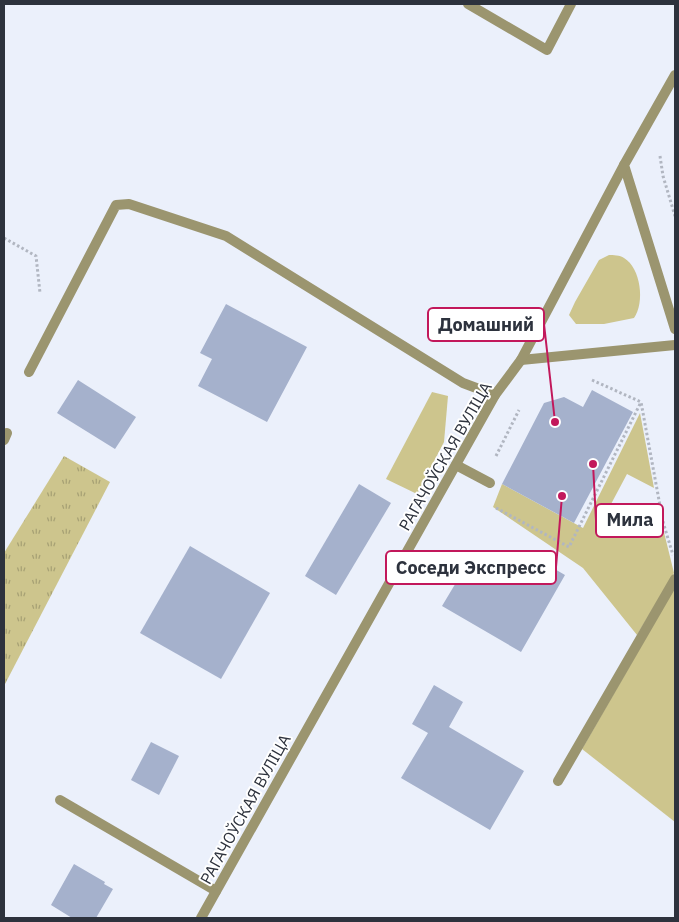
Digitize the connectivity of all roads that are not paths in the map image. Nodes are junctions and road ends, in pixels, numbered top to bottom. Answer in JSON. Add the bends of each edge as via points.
{"nodes":[{"id":1,"x":468,"y":4,"type":"edge"},
{"id":2,"x":572,"y":4,"type":"edge"},
{"id":3,"x":675,"y":75,"type":"edge"},
{"id":4,"x":624,"y":165,"type":"junction"},
{"id":5,"x":675,"y":329,"type":"edge"},
{"id":6,"x":675,"y":346,"type":"edge"},
{"id":7,"x":520,"y":360,"type":"junction"},
{"id":8,"x":29,"y":372,"type":"dead end"},
{"id":9,"x":496,"y":396,"type":"junction"},
{"id":10,"x":456,"y":465,"type":"junction"},
{"id":11,"x":487,"y":482,"type":"road end"},
{"id":12,"x":675,"y":579,"type":"edge"},
{"id":13,"x":558,"y":781,"type":"dead end"},
{"id":14,"x":60,"y":800,"type":"dead end"},
{"id":15,"x":216,"y":891,"type":"junction"},
{"id":16,"x":201,"y":918,"type":"edge"}],
"edges":[{"from":1,"to":2,"type":"street","via":[[547,50]]},
{"from":3,"to":4,"type":"street","name":"РАГАЧОЎСКАЯ ВУЛІЦА"},
{"from":4,"to":5,"type":"street"},
{"from":4,"to":7,"type":"street","name":"РАГАЧОЎСКАЯ ВУЛІЦА"},
{"from":6,"to":7,"type":"street"},
{"from":7,"to":9,"type":"street","name":"РАГАЧОЎСКАЯ ВУЛІЦА"},
{"from":8,"to":9,"type":"street","via":[[116,205],[129,204],[226,236],[463,383]]},
{"from":9,"to":10,"type":"street","name":"РАГАЧОЎСКАЯ ВУЛІЦА"},
{"from":10,"to":11,"type":"street"},
{"from":10,"to":15,"type":"street","name":"РАГАЧОЎСКАЯ ВУЛІЦА"},
{"from":12,"to":13,"type":"street"},
{"from":14,"to":15,"type":"street"},
{"from":15,"to":16,"type":"street","name":"РАГАЧОЎСКАЯ ВУЛІЦА"}]}
